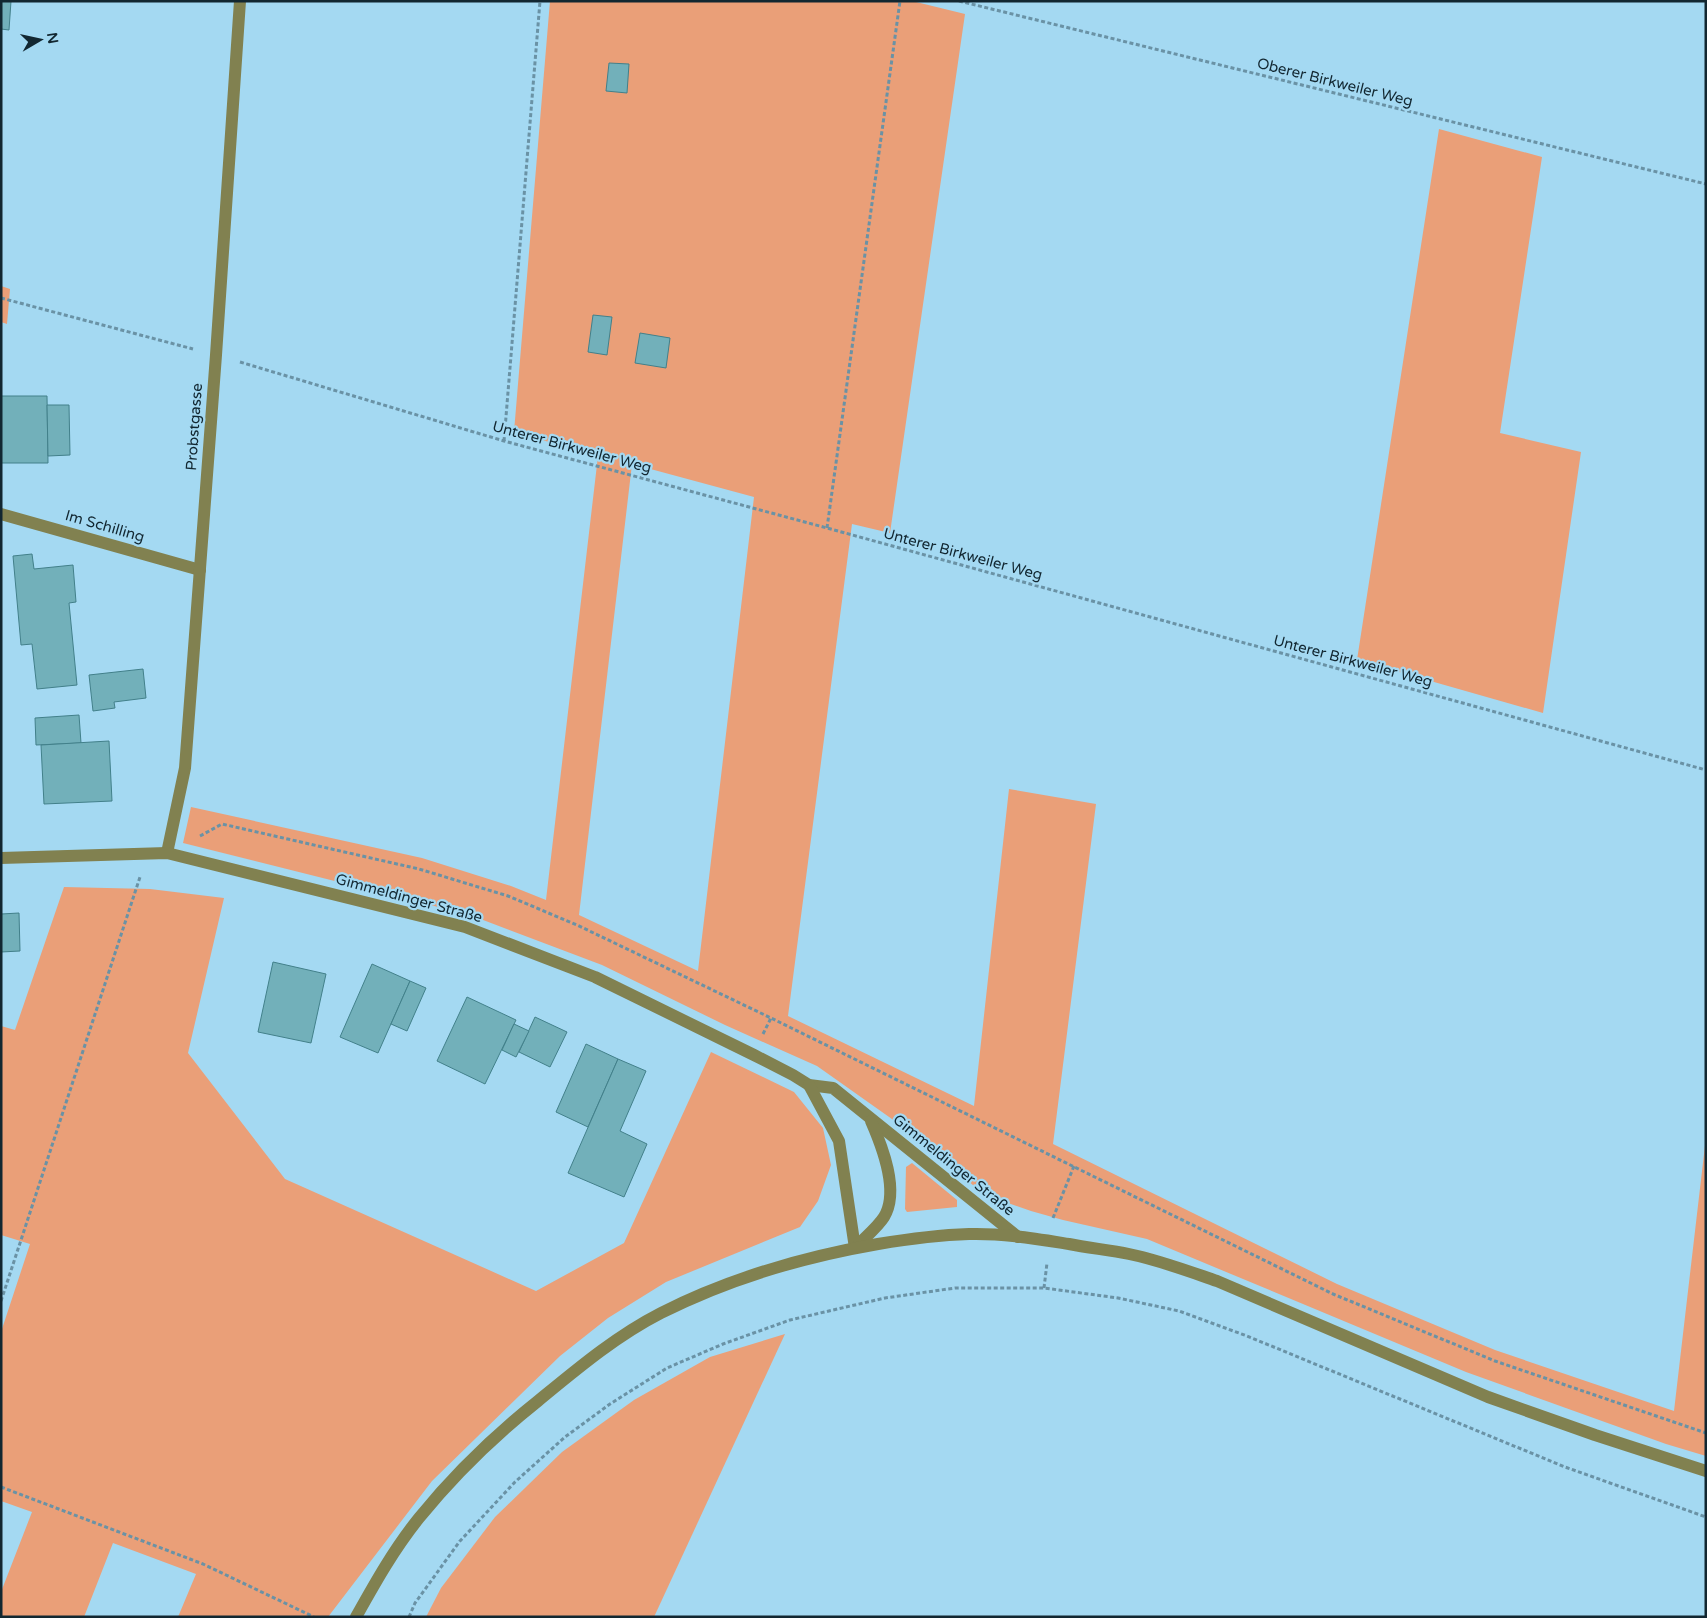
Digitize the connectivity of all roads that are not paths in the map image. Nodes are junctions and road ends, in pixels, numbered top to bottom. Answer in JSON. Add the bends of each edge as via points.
{"nodes":[{"id":1,"x":240,"y":1,"type":"edge"},
{"id":2,"x":1,"y":514,"type":"edge"},
{"id":3,"x":200,"y":570,"type":"junction"},
{"id":4,"x":167,"y":854,"type":"junction"},
{"id":5,"x":1,"y":858,"type":"edge"},
{"id":6,"x":809,"y":1085,"type":"junction"},
{"id":7,"x":870,"y":1118,"type":"junction"},
{"id":8,"x":1018,"y":1237,"type":"junction"},
{"id":9,"x":855,"y":1248,"type":"junction"},
{"id":10,"x":1706,"y":1471,"type":"edge"},
{"id":11,"x":356,"y":1617,"type":"edge"}],
"edges":[{"from":1,"to":3,"type":"street","name":"Probstgasse"},
{"from":2,"to":3,"type":"street","name":"Im Schilling"},
{"from":3,"to":4,"type":"street","name":"Probstgasse","via":[[185,768]]},
{"from":4,"to":5,"type":"street","name":"Gimmeldinger Straße"},
{"from":4,"to":6,"type":"street","name":"Gimmeldinger Straße","via":[[465,927],[595,977]]},
{"from":6,"to":7,"type":"street","name":"Gimmeldinger Straße","via":[[833,1088]]},
{"from":6,"to":9,"type":"street","via":[[839,1141]]},
{"from":7,"to":8,"type":"street","name":"Gimmeldinger Straße"},
{"from":7,"to":9,"type":"street","name":"Gimmeldinger Straße","via":[[884,1149],[890,1201],[884,1216]]},
{"from":8,"to":9,"type":"street","via":[[971,1234],[921,1237]]},
{"from":8,"to":10,"type":"street","via":[[1130,1254],[1178,1267],[1488,1397]]},
{"from":9,"to":11,"type":"street","via":[[778,1266],[714,1289],[660,1313],[592,1356],[464,1466],[418,1519],[384,1567]]}]}
